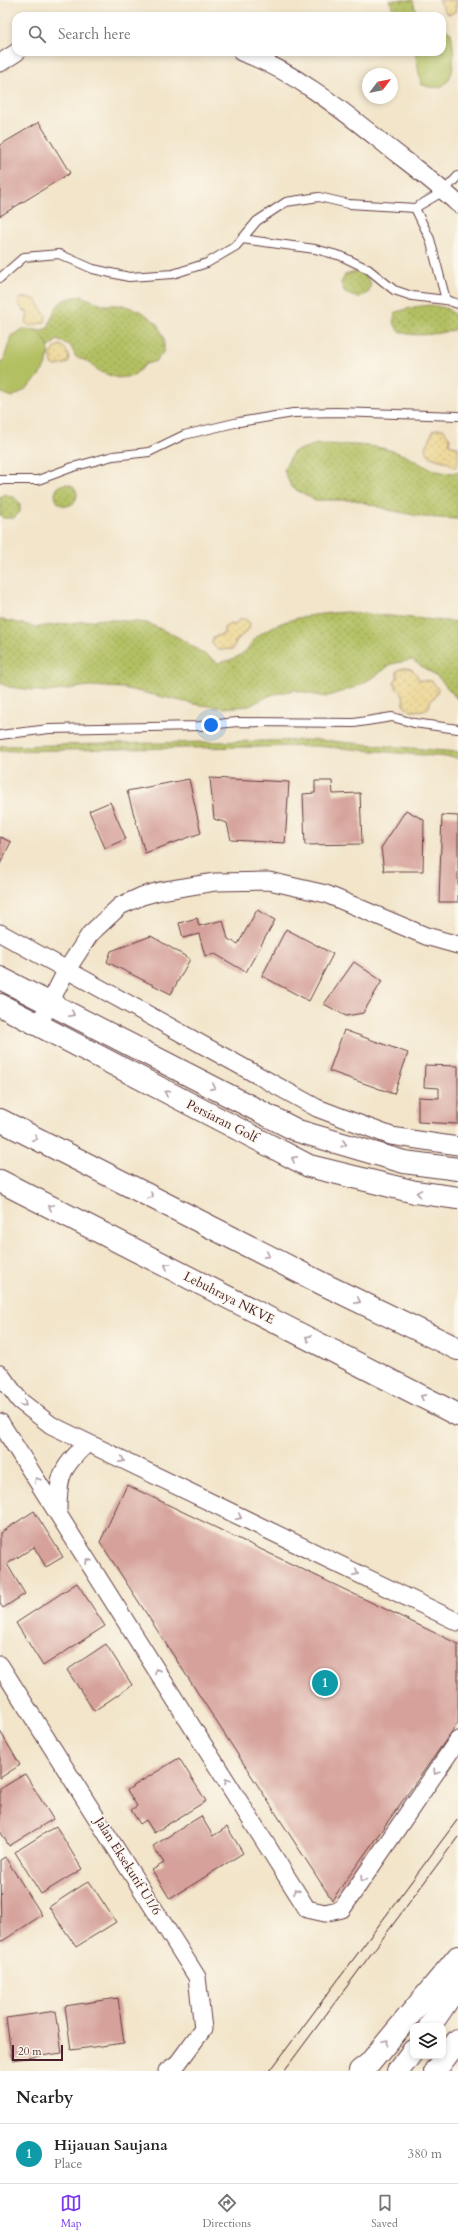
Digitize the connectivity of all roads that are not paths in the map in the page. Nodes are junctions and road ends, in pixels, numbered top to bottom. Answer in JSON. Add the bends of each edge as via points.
{"nodes":[{"id":1,"x":12,"y":55,"type":"edge"},
{"id":2,"x":253,"y":56,"type":"edge"},
{"id":3,"x":0,"y":63,"type":"edge"},
{"id":4,"x":458,"y":176,"type":"edge"},
{"id":5,"x":444,"y":191,"type":"junction"},
{"id":6,"x":458,"y":204,"type":"edge"},
{"id":7,"x":415,"y":208,"type":"junction"},
{"id":8,"x":242,"y":239,"type":"junction"},
{"id":9,"x":0,"y":278,"type":"edge"},
{"id":10,"x":446,"y":300,"type":"junction"},
{"id":11,"x":458,"y":304,"type":"edge"},
{"id":12,"x":458,"y":416,"type":"edge"},
{"id":13,"x":0,"y":480,"type":"edge"},
{"id":14,"x":458,"y":729,"type":"edge"},
{"id":15,"x":0,"y":735,"type":"edge"},
{"id":16,"x":0,"y":933,"type":"edge"},
{"id":17,"x":458,"y":945,"type":"edge"},
{"id":18,"x":66,"y":971,"type":"junction"},
{"id":19,"x":0,"y":978,"type":"edge"},
{"id":20,"x":50,"y":1003,"type":"junction"},
{"id":21,"x":0,"y":1005,"type":"edge"},
{"id":22,"x":38,"y":1026,"type":"junction"},
{"id":23,"x":0,"y":1120,"type":"edge"},
{"id":24,"x":458,"y":1146,"type":"edge"},
{"id":25,"x":458,"y":1169,"type":"edge"},
{"id":26,"x":0,"y":1181,"type":"edge"},
{"id":27,"x":458,"y":1198,"type":"edge"},
{"id":28,"x":458,"y":1350,"type":"edge"},
{"id":29,"x":0,"y":1374,"type":"edge"},
{"id":30,"x":458,"y":1415,"type":"edge"},
{"id":31,"x":0,"y":1422,"type":"edge"},
{"id":32,"x":86,"y":1444,"type":"junction"},
{"id":33,"x":58,"y":1513,"type":"junction"},
{"id":34,"x":458,"y":1622,"type":"edge"},
{"id":35,"x":0,"y":1665,"type":"edge"},
{"id":36,"x":458,"y":1740,"type":"edge"},
{"id":37,"x":458,"y":1957,"type":"edge"},
{"id":38,"x":458,"y":1986,"type":"edge"},
{"id":39,"x":432,"y":2023,"type":"edge"},
{"id":40,"x":458,"y":2040,"type":"edge"},
{"id":41,"x":410,"y":2055,"type":"edge"},
{"id":42,"x":167,"y":2071,"type":"edge"},
{"id":43,"x":360,"y":2071,"type":"edge"},
{"id":44,"x":398,"y":2071,"type":"edge"},
{"id":45,"x":435,"y":2071,"type":"edge"}],
"edges":[{"from":1,"to":3,"type":"street"},
{"from":2,"to":5,"type":"street","via":[[304,84],[352,118]]},
{"from":4,"to":5,"type":"lane"},
{"from":5,"to":6,"type":"street"},
{"from":5,"to":7,"type":"lane"},
{"from":7,"to":8,"type":"lane","via":[[349,204],[319,197],[286,202],[257,221]]},
{"from":7,"to":10,"type":"lane","via":[[430,239]]},
{"from":8,"to":9,"type":"lane","via":[[236,246],[208,263],[173,274],[129,277],[93,268],[59,254],[24,258]]},
{"from":8,"to":10,"type":"lane","via":[[315,249],[341,256],[368,269],[394,290],[412,296]]},
{"from":10,"to":11,"type":"lane"},
{"from":12,"to":13,"type":"lane","via":[[293,413],[184,435],[149,452],[113,456],[38,480]]},
{"from":14,"to":15,"type":"lane","via":[[392,717],[354,723],[237,722],[200,726],[49,729]]},
{"from":16,"to":18,"type":"street"},
{"from":17,"to":18,"type":"street","via":[[426,936],[326,894],[268,880],[215,882],[160,891],[120,906],[90,934]]},
{"from":18,"to":20,"type":"street"},
{"from":18,"to":24,"type":"street","via":[[317,1108],[391,1136]]},
{"from":19,"to":20,"type":"main road","name":"Persiaran Golf"},
{"from":20,"to":22,"type":"street"},
{"from":20,"to":25,"type":"main road","name":"Persiaran Golf","one_way":true,"via":[[298,1131],[404,1162]]},
{"from":21,"to":22,"type":"main road","name":"Persiaran Golf"},
{"from":27,"to":22,"type":"main road","name":"Persiaran Golf","one_way":true,"via":[[415,1192],[309,1166]]},
{"from":23,"to":28,"type":"main road","one_way":true},
{"from":30,"to":26,"type":"main road","name":"Lebuhraya NKVE","one_way":true},
{"from":29,"to":32,"type":"street","one_way":true,"via":[[20,1401],[51,1425]]},
{"from":33,"to":31,"type":"street","one_way":true},
{"from":32,"to":33,"type":"street","via":[[63,1470],[58,1491]]},
{"from":32,"to":34,"type":"street","one_way":true},
{"from":36,"to":33,"type":"street","one_way":true,"via":[[342,1909],[325,1913],[307,1908]]},
{"from":35,"to":42,"type":"street","name":"Jalan Eksekutif U1/6","via":[[197,1976],[203,2029],[178,2062]]},
{"from":43,"to":37,"type":"main road","one_way":true,"via":[[369,2064]]},
{"from":38,"to":39,"type":"main road"},
{"from":40,"to":45,"type":"main road"},
{"from":41,"to":44,"type":"main road"}]}
